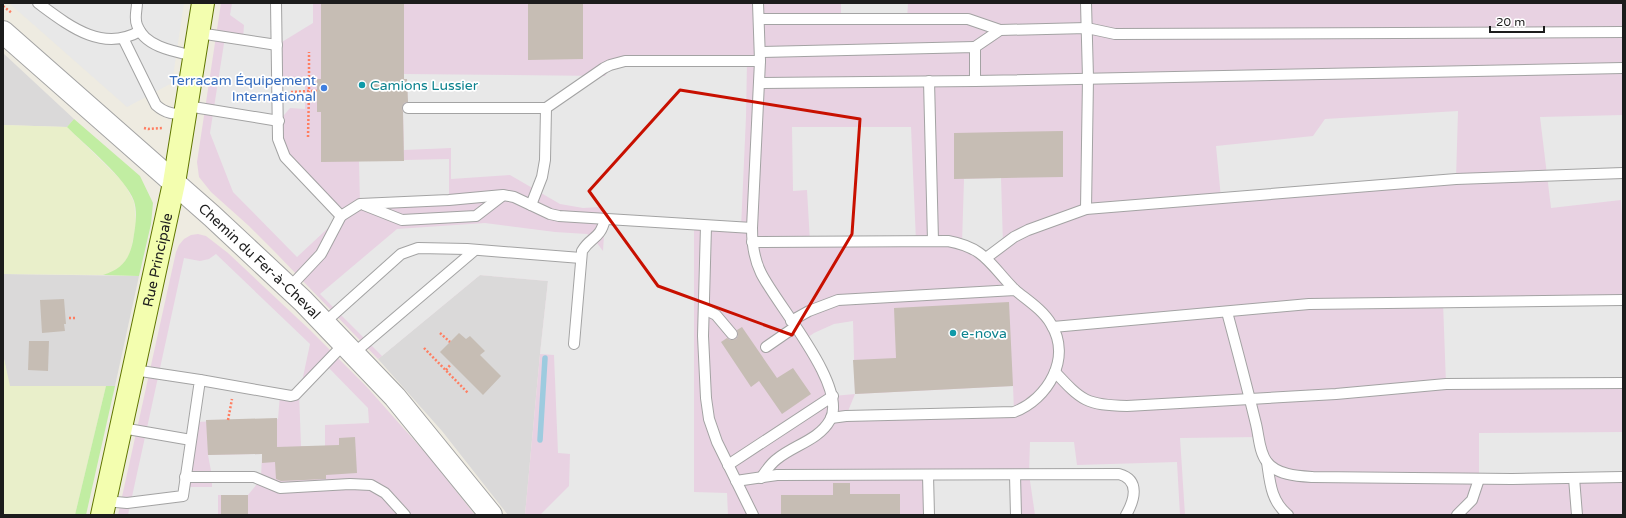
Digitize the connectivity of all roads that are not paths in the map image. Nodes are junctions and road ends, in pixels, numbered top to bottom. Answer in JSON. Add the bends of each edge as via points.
{"nodes":[{"id":1,"x":38,"y":3,"type":"edge"},
{"id":2,"x":137,"y":3,"type":"edge"},
{"id":3,"x":203,"y":3,"type":"edge"},
{"id":4,"x":276,"y":3,"type":"edge"},
{"id":5,"x":758,"y":3,"type":"edge"},
{"id":6,"x":1086,"y":3,"type":"edge"},
{"id":7,"x":758,"y":19,"type":"junction"},
{"id":8,"x":1087,"y":28,"type":"junction"},
{"id":9,"x":1000,"y":30,"type":"junction"},
{"id":10,"x":140,"y":31,"type":"junction"},
{"id":11,"x":1623,"y":32,"type":"edge"},
{"id":12,"x":199,"y":33,"type":"junction"},
{"id":13,"x":123,"y":38,"type":"junction"},
{"id":14,"x":7,"y":41,"type":"edge"},
{"id":15,"x":277,"y":45,"type":"junction"},
{"id":16,"x":975,"y":47,"type":"junction"},
{"id":17,"x":195,"y":56,"type":"junction"},
{"id":18,"x":760,"y":56,"type":"junction"},
{"id":19,"x":1623,"y":68,"type":"edge"},
{"id":20,"x":1088,"y":78,"type":"junction"},
{"id":21,"x":929,"y":81,"type":"junction"},
{"id":22,"x":975,"y":81,"type":"junction"},
{"id":23,"x":759,"y":83,"type":"junction"},
{"id":24,"x":408,"y":108,"type":"dead end"},
{"id":25,"x":546,"y":108,"type":"junction"},
{"id":26,"x":187,"y":110,"type":"junction"},
{"id":27,"x":278,"y":121,"type":"junction"},
{"id":28,"x":1623,"y":173,"type":"edge"},
{"id":29,"x":174,"y":183,"type":"junction"},
{"id":30,"x":503,"y":195,"type":"junction"},
{"id":31,"x":360,"y":204,"type":"junction"},
{"id":32,"x":531,"y":205,"type":"junction"},
{"id":33,"x":1086,"y":209,"type":"junction"},
{"id":34,"x":341,"y":216,"type":"junction"},
{"id":35,"x":606,"y":219,"type":"junction"},
{"id":36,"x":706,"y":226,"type":"junction"},
{"id":37,"x":752,"y":228,"type":"junction"},
{"id":38,"x":933,"y":241,"type":"junction"},
{"id":39,"x":752,"y":242,"type":"junction"},
{"id":40,"x":475,"y":250,"type":"junction"},
{"id":41,"x":581,"y":258,"type":"junction"},
{"id":42,"x":986,"y":258,"type":"junction"},
{"id":43,"x":289,"y":288,"type":"junction"},
{"id":44,"x":1015,"y":290,"type":"junction"},
{"id":45,"x":1623,"y":300,"type":"edge"},
{"id":46,"x":704,"y":309,"type":"junction"},
{"id":47,"x":1227,"y":312,"type":"junction"},
{"id":48,"x":324,"y":323,"type":"junction"},
{"id":49,"x":793,"y":324,"type":"junction"},
{"id":50,"x":1053,"y":327,"type":"junction"},
{"id":51,"x":732,"y":334,"type":"dead end"},
{"id":52,"x":574,"y":344,"type":"dead end"},
{"id":53,"x":766,"y":347,"type":"dead end"},
{"id":54,"x":349,"y":348,"type":"junction"},
{"id":55,"x":134,"y":370,"type":"junction"},
{"id":56,"x":1055,"y":372,"type":"junction"},
{"id":57,"x":200,"y":380,"type":"junction"},
{"id":58,"x":1623,"y":383,"type":"edge"},
{"id":59,"x":833,"y":396,"type":"junction"},
{"id":60,"x":1250,"y":399,"type":"junction"},
{"id":61,"x":831,"y":418,"type":"junction"},
{"id":62,"x":122,"y":428,"type":"junction"},
{"id":63,"x":191,"y":440,"type":"junction"},
{"id":64,"x":1267,"y":462,"type":"junction"},
{"id":65,"x":728,"y":465,"type":"junction"},
{"id":66,"x":928,"y":475,"type":"junction"},
{"id":67,"x":1015,"y":475,"type":"junction"},
{"id":68,"x":1623,"y":476,"type":"edge"},
{"id":69,"x":185,"y":477,"type":"junction"},
{"id":70,"x":761,"y":478,"type":"junction"},
{"id":71,"x":1574,"y":478,"type":"junction"},
{"id":72,"x":1479,"y":479,"type":"junction"},
{"id":73,"x":736,"y":481,"type":"junction"},
{"id":74,"x":103,"y":508,"type":"edge"},
{"id":75,"x":405,"y":515,"type":"edge"},
{"id":76,"x":491,"y":515,"type":"edge"},
{"id":77,"x":753,"y":515,"type":"edge"},
{"id":78,"x":929,"y":515,"type":"edge"},
{"id":79,"x":1016,"y":515,"type":"edge"},
{"id":80,"x":1126,"y":515,"type":"edge"},
{"id":81,"x":1288,"y":515,"type":"edge"},
{"id":82,"x":1457,"y":515,"type":"edge"},
{"id":83,"x":1577,"y":515,"type":"edge"}],
"edges":[{"from":1,"to":13,"type":"lane","via":[[72,27],[87,34]]},
{"from":2,"to":10,"type":"lane","via":[[136,24]]},
{"from":3,"to":12,"type":"main road","name":"Rue Principale"},
{"from":4,"to":15,"type":"lane"},
{"from":5,"to":7,"type":"lane"},
{"from":6,"to":8,"type":"lane"},
{"from":7,"to":9,"type":"lane","via":[[968,19]]},
{"from":7,"to":18,"type":"lane"},
{"from":8,"to":9,"type":"lane"},
{"from":8,"to":11,"type":"lane","via":[[1115,34]]},
{"from":8,"to":20,"type":"lane"},
{"from":9,"to":16,"type":"lane"},
{"from":10,"to":13,"type":"lane"},
{"from":10,"to":17,"type":"lane","via":[[149,40],[164,48]]},
{"from":12,"to":15,"type":"lane"},
{"from":12,"to":17,"type":"main road","name":"Rue Principale"},
{"from":13,"to":26,"type":"lane","via":[[156,106],[169,113]]},
{"from":14,"to":29,"type":"street","name":"Chemin du Fer-à-Cheval"},
{"from":15,"to":27,"type":"lane"},
{"from":16,"to":18,"type":"lane"},
{"from":16,"to":22,"type":"lane"},
{"from":17,"to":26,"type":"main road","name":"Rue Principale"},
{"from":18,"to":23,"type":"lane"},
{"from":18,"to":25,"type":"lane","via":[[625,61],[604,68]]},
{"from":19,"to":20,"type":"lane"},
{"from":20,"to":22,"type":"lane"},
{"from":20,"to":33,"type":"lane"},
{"from":21,"to":22,"type":"lane"},
{"from":21,"to":23,"type":"lane"},
{"from":21,"to":38,"type":"lane"},
{"from":23,"to":37,"type":"lane"},
{"from":24,"to":25,"type":"lane"},
{"from":25,"to":32,"type":"lane","via":[[545,160],[542,177]]},
{"from":26,"to":27,"type":"lane"},
{"from":26,"to":29,"type":"main road","name":"Rue Principale"},
{"from":27,"to":34,"type":"lane","via":[[278,139],[285,157]]},
{"from":28,"to":33,"type":"lane","via":[[1456,179]]},
{"from":29,"to":43,"type":"street","name":"Chemin du Fer-à-Cheval"},
{"from":29,"to":55,"type":"main road","name":"Rue Principale"},
{"from":30,"to":31,"type":"lane"},
{"from":30,"to":31,"type":"lane","via":[[476,216],[402,220]]},
{"from":30,"to":32,"type":"lane"},
{"from":31,"to":34,"type":"lane"},
{"from":32,"to":35,"type":"lane","via":[[559,216]]},
{"from":33,"to":42,"type":"lane","via":[[1028,230]]},
{"from":34,"to":43,"type":"lane","via":[[321,254]]},
{"from":35,"to":36,"type":"lane"},
{"from":35,"to":41,"type":"lane","via":[[599,234],[585,246]]},
{"from":36,"to":37,"type":"lane"},
{"from":36,"to":46,"type":"lane"},
{"from":37,"to":39,"type":"lane"},
{"from":38,"to":39,"type":"lane"},
{"from":38,"to":42,"type":"lane","via":[[962,243]]},
{"from":39,"to":49,"type":"lane","via":[[761,273]]},
{"from":40,"to":41,"type":"lane"},
{"from":40,"to":48,"type":"lane","via":[[418,248],[401,254]]},
{"from":40,"to":54,"type":"lane"},
{"from":41,"to":52,"type":"lane"},
{"from":42,"to":44,"type":"lane"},
{"from":43,"to":48,"type":"street","name":"Chemin du Fer-à-Cheval"},
{"from":44,"to":49,"type":"lane","via":[[838,300],[809,311]]},
{"from":44,"to":50,"type":"lane","via":[[1044,314]]},
{"from":45,"to":47,"type":"lane","via":[[1309,304]]},
{"from":46,"to":51,"type":"lane","via":[[716,315]]},
{"from":46,"to":65,"type":"lane","via":[[703,336],[709,419]]},
{"from":47,"to":50,"type":"lane"},
{"from":47,"to":60,"type":"lane"},
{"from":48,"to":54,"type":"street","name":"Chemin du Fer-à-Cheval"},
{"from":49,"to":53,"type":"lane"},
{"from":49,"to":59,"type":"lane","via":[[815,358]]},
{"from":50,"to":56,"type":"lane","via":[[1058,352]]},
{"from":54,"to":57,"type":"lane","via":[[291,396]]},
{"from":54,"to":76,"type":"street","name":"Chemin du Fer-à-Cheval","via":[[399,403]]},
{"from":55,"to":57,"type":"lane"},
{"from":55,"to":62,"type":"main road","name":"Rue Principale"},
{"from":56,"to":60,"type":"lane","via":[[1079,396],[1101,405],[1127,406]]},
{"from":56,"to":61,"type":"lane","via":[[1040,396],[1014,412]]},
{"from":57,"to":63,"type":"lane"},
{"from":58,"to":60,"type":"lane","via":[[1446,384]]},
{"from":59,"to":61,"type":"lane","via":[[834,409]]},
{"from":59,"to":65,"type":"lane"},
{"from":60,"to":64,"type":"lane","via":[[1262,453]]},
{"from":61,"to":70,"type":"lane","via":[[820,433],[777,458]]},
{"from":62,"to":63,"type":"lane"},
{"from":62,"to":74,"type":"main road","name":"Rue Principale"},
{"from":63,"to":69,"type":"lane"},
{"from":64,"to":72,"type":"lane","via":[[1284,472],[1313,477]]},
{"from":64,"to":81,"type":"lane","via":[[1272,493],[1280,508]]},
{"from":65,"to":73,"type":"lane"},
{"from":66,"to":67,"type":"lane"},
{"from":66,"to":70,"type":"lane"},
{"from":66,"to":78,"type":"lane"},
{"from":67,"to":79,"type":"lane"},
{"from":67,"to":80,"type":"lane","via":[[1125,476],[1131,481],[1134,493],[1133,502]]},
{"from":68,"to":71,"type":"lane"},
{"from":69,"to":74,"type":"lane","via":[[183,496]]},
{"from":69,"to":75,"type":"lane","via":[[254,477],[280,488],[349,479],[376,487]]},
{"from":70,"to":73,"type":"lane"},
{"from":71,"to":72,"type":"lane"},
{"from":71,"to":83,"type":"lane"},
{"from":72,"to":82,"type":"lane","via":[[1472,500]]},
{"from":73,"to":77,"type":"lane"}]}
